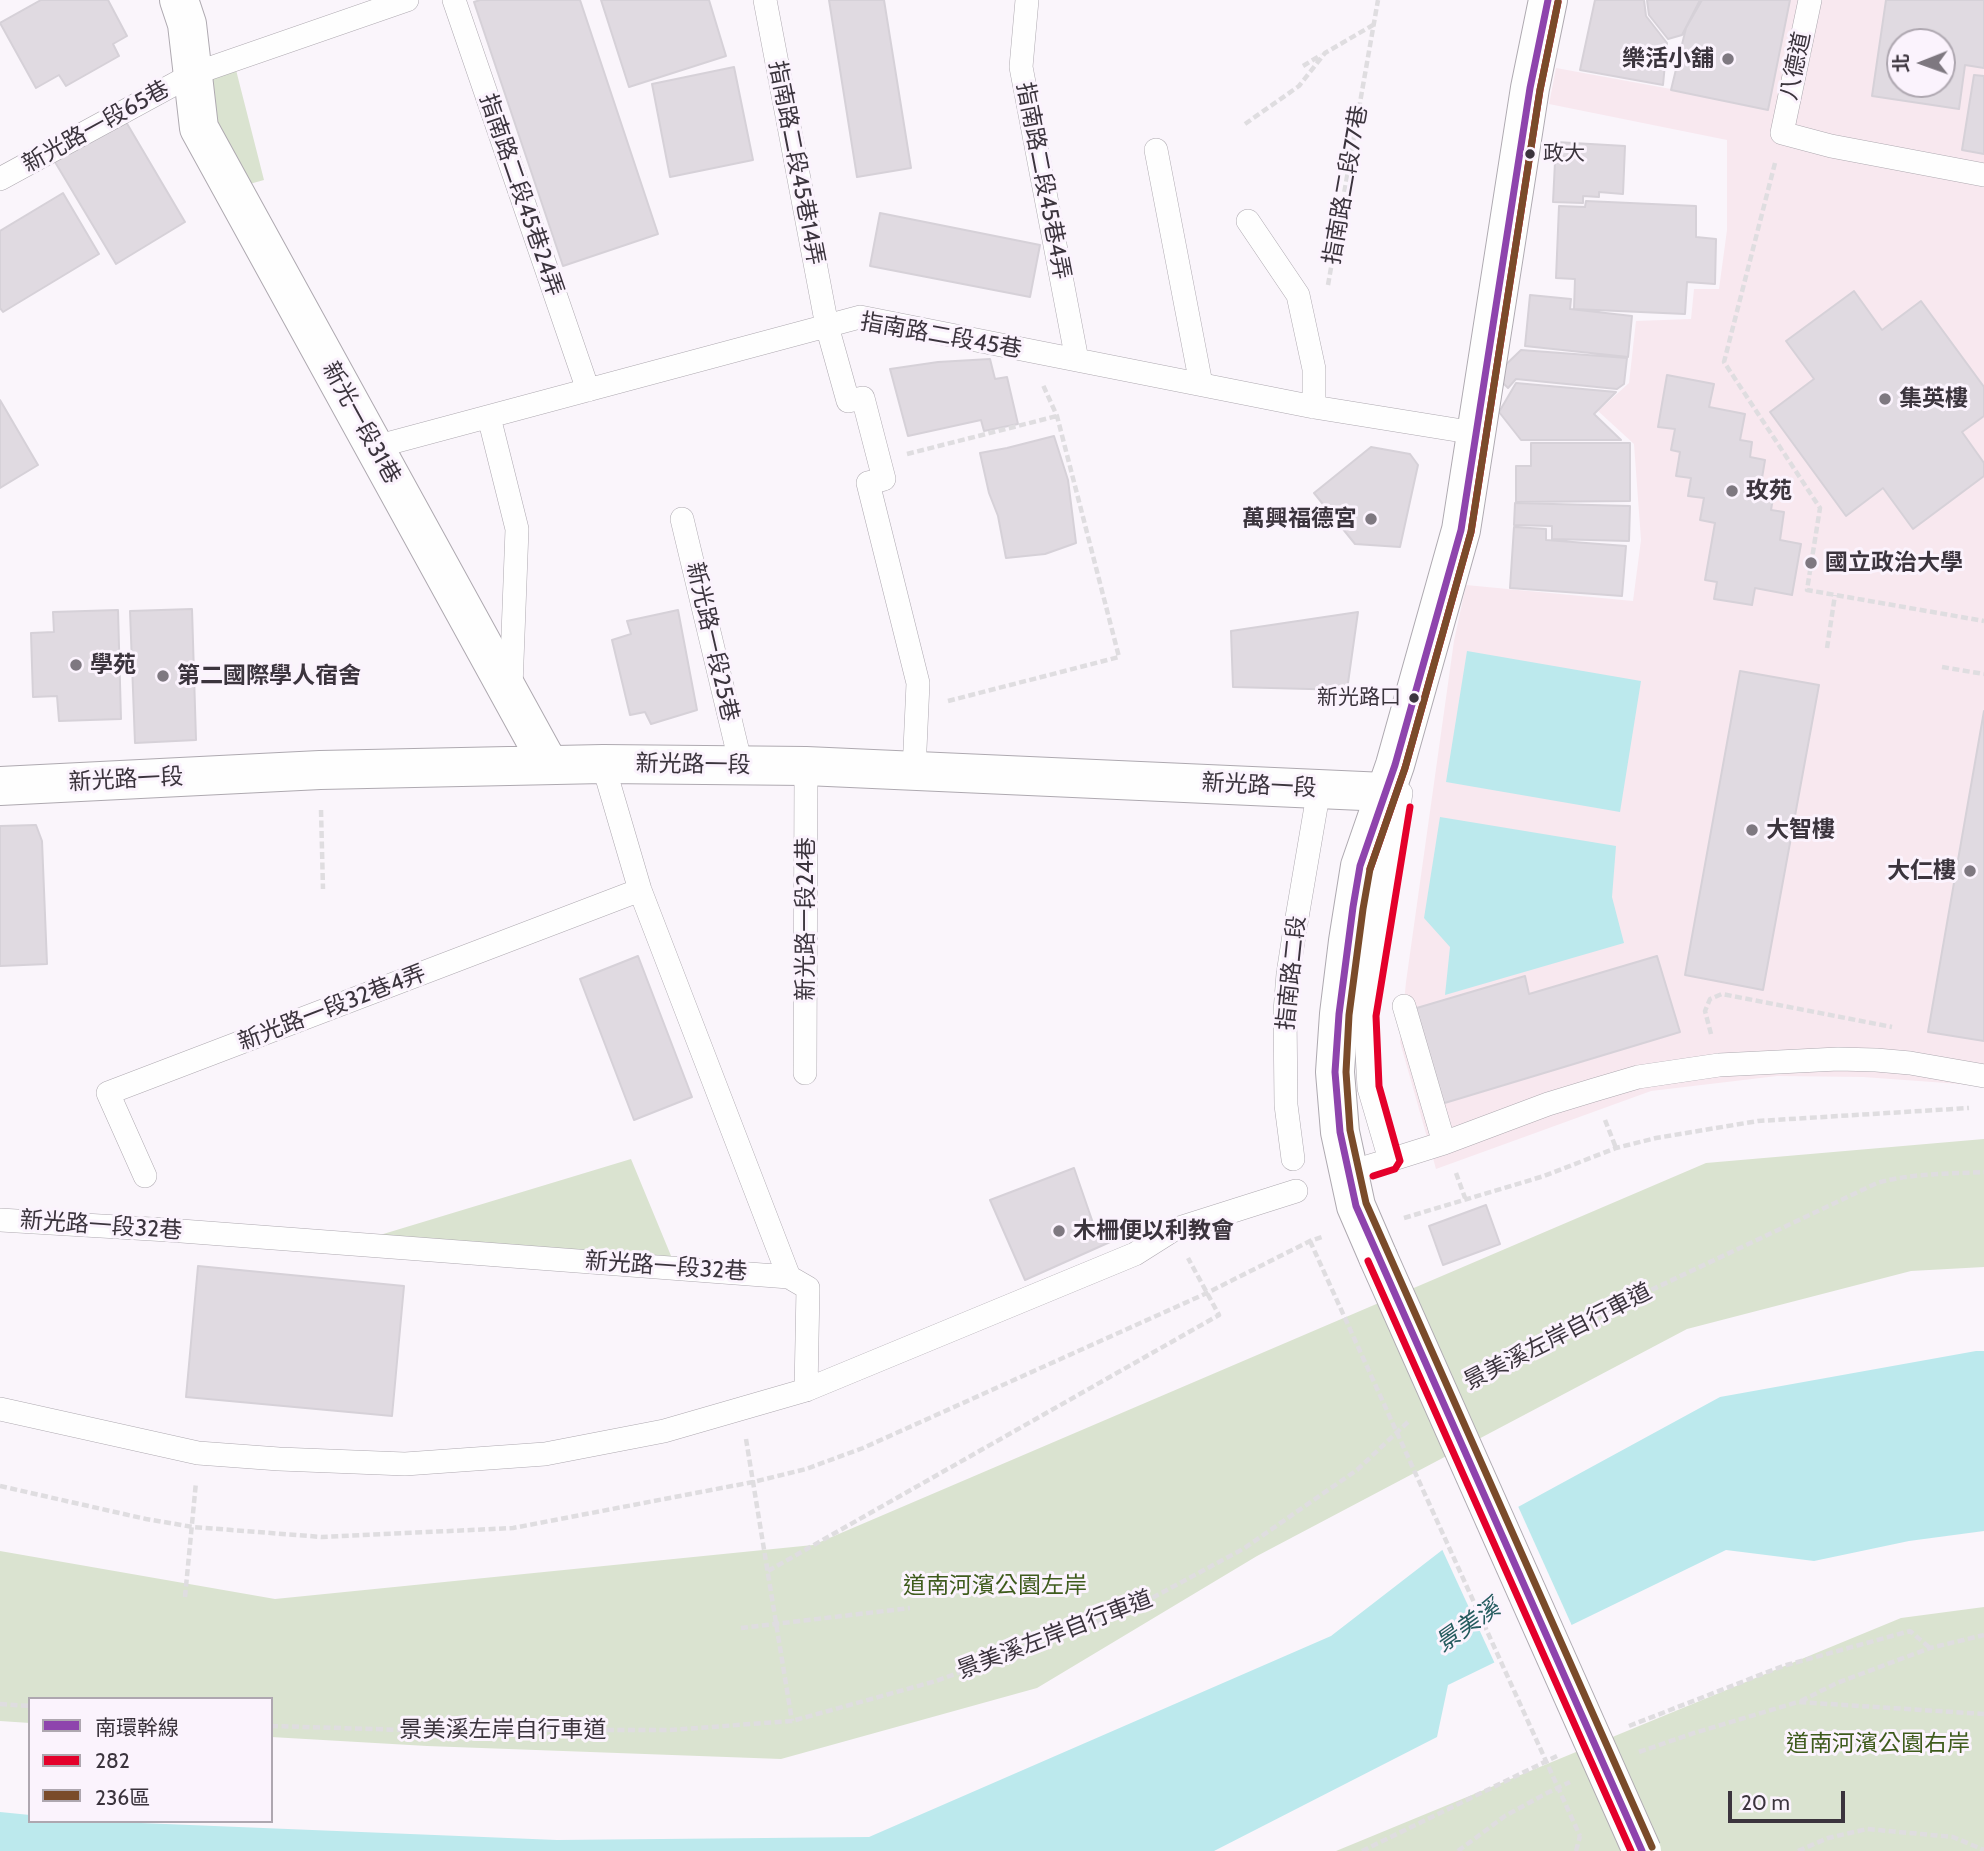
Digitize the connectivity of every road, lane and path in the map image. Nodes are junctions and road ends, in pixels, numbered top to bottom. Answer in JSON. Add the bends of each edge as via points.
{"nodes":[{"id":1,"x":179,"y":0,"type":"edge"},
{"id":2,"x":407,"y":0,"type":"edge"},
{"id":3,"x":454,"y":0,"type":"edge"},
{"id":4,"x":765,"y":0,"type":"edge"},
{"id":5,"x":1027,"y":0,"type":"edge"},
{"id":6,"x":1378,"y":0,"type":"edge"},
{"id":7,"x":1548,"y":0,"type":"edge"},
{"id":8,"x":1810,"y":0,"type":"edge"},
{"id":9,"x":1374,"y":24,"type":"junction"},
{"id":10,"x":1325,"y":53,"type":"junction"},
{"id":11,"x":1303,"y":66,"type":"dead end"},
{"id":12,"x":193,"y":74,"type":"junction"},
{"id":13,"x":1245,"y":124,"type":"dead end"},
{"id":14,"x":1782,"y":133,"type":"junction"},
{"id":15,"x":1156,"y":150,"type":"dead end"},
{"id":16,"x":1984,"y":175,"type":"edge"},
{"id":17,"x":0,"y":179,"type":"edge"},
{"id":18,"x":1248,"y":220,"type":"dead end"},
{"id":19,"x":1328,"y":289,"type":"dead end"},
{"id":20,"x":827,"y":326,"type":"junction"},
{"id":21,"x":1027,"y":350,"type":"junction"},
{"id":22,"x":1077,"y":360,"type":"junction"},
{"id":23,"x":1201,"y":384,"type":"junction"},
{"id":24,"x":588,"y":390,"type":"junction"},
{"id":25,"x":1314,"y":407,"type":"junction"},
{"id":26,"x":1057,"y":416,"type":"junction"},
{"id":27,"x":489,"y":417,"type":"junction"},
{"id":28,"x":1475,"y":433,"type":"junction"},
{"id":29,"x":374,"y":447,"type":"junction"},
{"id":30,"x":879,"y":461,"type":"junction"},
{"id":31,"x":682,"y":519,"type":"dead end"},
{"id":32,"x":1835,"y":595,"type":"junction"},
{"id":33,"x":1984,"y":621,"type":"edge"},
{"id":34,"x":1826,"y":648,"type":"dead end"},
{"id":35,"x":1942,"y":667,"type":"dead end"},
{"id":36,"x":1984,"y":674,"type":"edge"},
{"id":37,"x":510,"y":696,"type":"junction"},
{"id":38,"x":917,"y":709,"type":"junction"},
{"id":39,"x":603,"y":764,"type":"junction"},
{"id":40,"x":549,"y":765,"type":"junction"},
{"id":41,"x":741,"y":765,"type":"junction"},
{"id":42,"x":806,"y":766,"type":"junction"},
{"id":43,"x":320,"y":770,"type":"junction"},
{"id":44,"x":914,"y":771,"type":"junction"},
{"id":45,"x":0,"y":786,"type":"edge"},
{"id":46,"x":1319,"y":789,"type":"junction"},
{"id":47,"x":1385,"y":792,"type":"junction"},
{"id":48,"x":323,"y":889,"type":"dead end"},
{"id":49,"x":640,"y":890,"type":"junction"},
{"id":50,"x":1404,"y":1006,"type":"dead end"},
{"id":51,"x":1903,"y":1029,"type":"dead end"},
{"id":52,"x":1719,"y":1065,"type":"junction"},
{"id":53,"x":805,"y":1073,"type":"dead end"},
{"id":54,"x":1984,"y":1076,"type":"edge"},
{"id":55,"x":1971,"y":1108,"type":"dead end"},
{"id":56,"x":1444,"y":1143,"type":"junction"},
{"id":57,"x":1293,"y":1158,"type":"dead end"},
{"id":58,"x":1984,"y":1172,"type":"edge"},
{"id":59,"x":145,"y":1176,"type":"dead end"},
{"id":60,"x":1296,"y":1191,"type":"dead end"},
{"id":61,"x":1401,"y":1219,"type":"dead end"},
{"id":62,"x":0,"y":1220,"type":"edge"},
{"id":63,"x":1173,"y":1230,"type":"junction"},
{"id":64,"x":1322,"y":1237,"type":"dead end"},
{"id":65,"x":1310,"y":1241,"type":"junction"},
{"id":66,"x":789,"y":1277,"type":"junction"},
{"id":67,"x":1207,"y":1293,"type":"junction"},
{"id":68,"x":1470,"y":1381,"type":"dead end"},
{"id":69,"x":806,"y":1391,"type":"junction"},
{"id":70,"x":0,"y":1409,"type":"edge"},
{"id":71,"x":741,"y":1409,"type":"junction"},
{"id":72,"x":1415,"y":1417,"type":"dead end"},
{"id":73,"x":198,"y":1453,"type":"junction"},
{"id":74,"x":768,"y":1571,"type":"junction"},
{"id":75,"x":185,"y":1597,"type":"dead end"},
{"id":76,"x":910,"y":1608,"type":"dead end"},
{"id":77,"x":776,"y":1624,"type":"junction"},
{"id":78,"x":741,"y":1628,"type":"dead end"},
{"id":79,"x":1984,"y":1635,"type":"edge"},
{"id":80,"x":1930,"y":1648,"type":"junction"},
{"id":81,"x":1798,"y":1702,"type":"junction"},
{"id":82,"x":0,"y":1704,"type":"edge"},
{"id":83,"x":28,"y":1706,"type":"edge"},
{"id":84,"x":1984,"y":1714,"type":"edge"},
{"id":85,"x":792,"y":1721,"type":"junction"},
{"id":86,"x":273,"y":1727,"type":"edge"},
{"id":87,"x":1618,"y":1730,"type":"dead end"},
{"id":88,"x":1568,"y":1751,"type":"dead end"},
{"id":89,"x":1635,"y":1753,"type":"dead end"},
{"id":90,"x":1572,"y":1782,"type":"dead end"},
{"id":91,"x":1984,"y":1850,"type":"edge"},
{"id":92,"x":1362,"y":1851,"type":"edge"},
{"id":93,"x":1458,"y":1851,"type":"edge"},
{"id":94,"x":1576,"y":1851,"type":"edge"},
{"id":95,"x":1642,"y":1851,"type":"edge"},
{"id":96,"x":1798,"y":1851,"type":"edge"}],
"edges":[{"from":1,"to":12,"type":"street","name":"新光一段31巷"},
{"from":2,"to":12,"type":"lane"},
{"from":3,"to":24,"type":"lane","name":"指南路二段45巷24弄"},
{"from":4,"to":20,"type":"lane","name":"指南路二段45巷14弄"},
{"from":5,"to":22,"type":"lane","name":"指南路二段45巷4弄","via":[[1021,67]]},
{"from":6,"to":9,"type":"path","name":"指南路二段77巷"},
{"from":7,"to":28,"type":"street"},
{"from":8,"to":14,"type":"lane","name":"八德道"},
{"from":9,"to":10,"type":"path"},
{"from":9,"to":19,"type":"path","name":"指南路二段77巷"},
{"from":10,"to":11,"type":"path"},
{"from":10,"to":13,"type":"path","via":[[1299,86]]},
{"from":12,"to":17,"type":"lane","name":"新光路一段65巷"},
{"from":12,"to":29,"type":"street","name":"新光一段31巷","via":[[199,128]]},
{"from":14,"to":16,"type":"lane"},
{"from":14,"to":32,"type":"path","via":[[1724,362],[1820,508],[1807,590]]},
{"from":15,"to":23,"type":"lane"},
{"from":18,"to":25,"type":"lane","via":[[1298,295],[1314,369]]},
{"from":20,"to":21,"type":"lane","name":"指南路二段45巷","via":[[860,317]]},
{"from":20,"to":24,"type":"lane","name":"指南路二段45巷"},
{"from":20,"to":30,"type":"lane","name":"指南路二段45巷14弄","via":[[848,401],[863,398]]},
{"from":21,"to":22,"type":"lane","name":"指南路二段45巷"},
{"from":21,"to":26,"type":"path"},
{"from":22,"to":23,"type":"lane","name":"指南路二段45巷"},
{"from":23,"to":25,"type":"lane","name":"指南路二段45巷"},
{"from":24,"to":27,"type":"lane","name":"指南路二段45巷"},
{"from":25,"to":28,"type":"lane","name":"指南路二段45巷"},
{"from":26,"to":30,"type":"path"},
{"from":26,"to":38,"type":"path","via":[[1119,657]]},
{"from":27,"to":29,"type":"lane","name":"指南路二段45巷"},
{"from":27,"to":37,"type":"lane","via":[[517,529]]},
{"from":28,"to":47,"type":"street","via":[[1461,530]]},
{"from":29,"to":37,"type":"street","name":"新光一段31巷"},
{"from":30,"to":38,"type":"lane","via":[[884,479],[868,483],[918,683]]},
{"from":31,"to":41,"type":"lane","name":"新光路一段25巷"},
{"from":32,"to":33,"type":"path"},
{"from":32,"to":34,"type":"path"},
{"from":35,"to":36,"type":"path"},
{"from":37,"to":40,"type":"street","name":"新光一段31巷"},
{"from":38,"to":44,"type":"lane"},
{"from":39,"to":40,"type":"street","name":"新光路一段"},
{"from":39,"to":41,"type":"street","name":"新光路一段"},
{"from":39,"to":49,"type":"lane","name":"新光路一段32巷"},
{"from":40,"to":43,"type":"street","name":"新光路一段"},
{"from":41,"to":42,"type":"street","name":"新光路一段"},
{"from":42,"to":44,"type":"street","name":"新光路一段"},
{"from":42,"to":53,"type":"lane","name":"新光路一段24巷"},
{"from":43,"to":45,"type":"street","name":"新光路一段"},
{"from":43,"to":48,"type":"path"},
{"from":44,"to":46,"type":"street","name":"新光路一段"},
{"from":46,"to":47,"type":"street","name":"新光路一段"},
{"from":46,"to":57,"type":"lane","name":"指南路二段","via":[[1285,1012],[1286,1105]]},
{"from":47,"to":56,"type":"lane","via":[[1401,793],[1365,1015],[1380,1163]]},
{"from":47,"to":95,"type":"street","bridge":true,"via":[[1360,866],[1343,977],[1335,1072],[1340,1132],[1356,1206]]},
{"from":49,"to":59,"type":"lane","name":"新光路一段32巷4弄","via":[[108,1093]]},
{"from":49,"to":66,"type":"lane","name":"新光路一段32巷"},
{"from":50,"to":56,"type":"lane"},
{"from":51,"to":52,"type":"path","via":[[1722,994],[1710,999],[1705,1011]]},
{"from":52,"to":54,"type":"lane","via":[[1876,1060]]},
{"from":52,"to":56,"type":"lane","via":[[1639,1077],[1548,1104]]},
{"from":55,"to":61,"type":"path","via":[[1758,1121],[1657,1138]]},
{"from":58,"to":68,"type":"path","name":"景美溪左岸自行車道","via":[[1917,1175],[1877,1183],[1535,1345]]},
{"from":60,"to":63,"type":"lane"},
{"from":62,"to":66,"type":"lane","name":"新光路一段32巷"},
{"from":63,"to":67,"type":"path"},
{"from":63,"to":69,"type":"lane","via":[[1135,1254]]},
{"from":64,"to":65,"type":"path"},
{"from":65,"to":67,"type":"path"},
{"from":65,"to":94,"type":"path","bridge":true,"via":[[1580,1836]]},
{"from":66,"to":69,"type":"lane","via":[[808,1288]]},
{"from":67,"to":74,"type":"path","via":[[1219,1315]]},
{"from":69,"to":71,"type":"lane"},
{"from":70,"to":73,"type":"lane"},
{"from":71,"to":73,"type":"lane","via":[[664,1431],[545,1454],[405,1464]]},
{"from":71,"to":74,"type":"path"},
{"from":72,"to":85,"type":"path","name":"景美溪左岸自行車道","via":[[1357,1470],[1243,1549],[1128,1611],[936,1681]]},
{"from":73,"to":75,"type":"path"},
{"from":74,"to":77,"type":"path"},
{"from":76,"to":77,"type":"path"},
{"from":77,"to":78,"type":"path"},
{"from":77,"to":85,"type":"path"},
{"from":79,"to":80,"type":"path"},
{"from":80,"to":81,"type":"path"},
{"from":80,"to":87,"type":"path","via":[[1910,1631],[1783,1666]]},
{"from":81,"to":84,"type":"path"},
{"from":81,"to":89,"type":"path"},
{"from":82,"to":83,"type":"path"},
{"from":85,"to":86,"type":"path","name":"景美溪左岸自行車道","via":[[670,1730]]},
{"from":88,"to":92,"type":"path"},
{"from":90,"to":93,"type":"path","via":[[1505,1816]]},
{"from":91,"to":96,"type":"path","via":[[1953,1837],[1867,1829]]}]}
